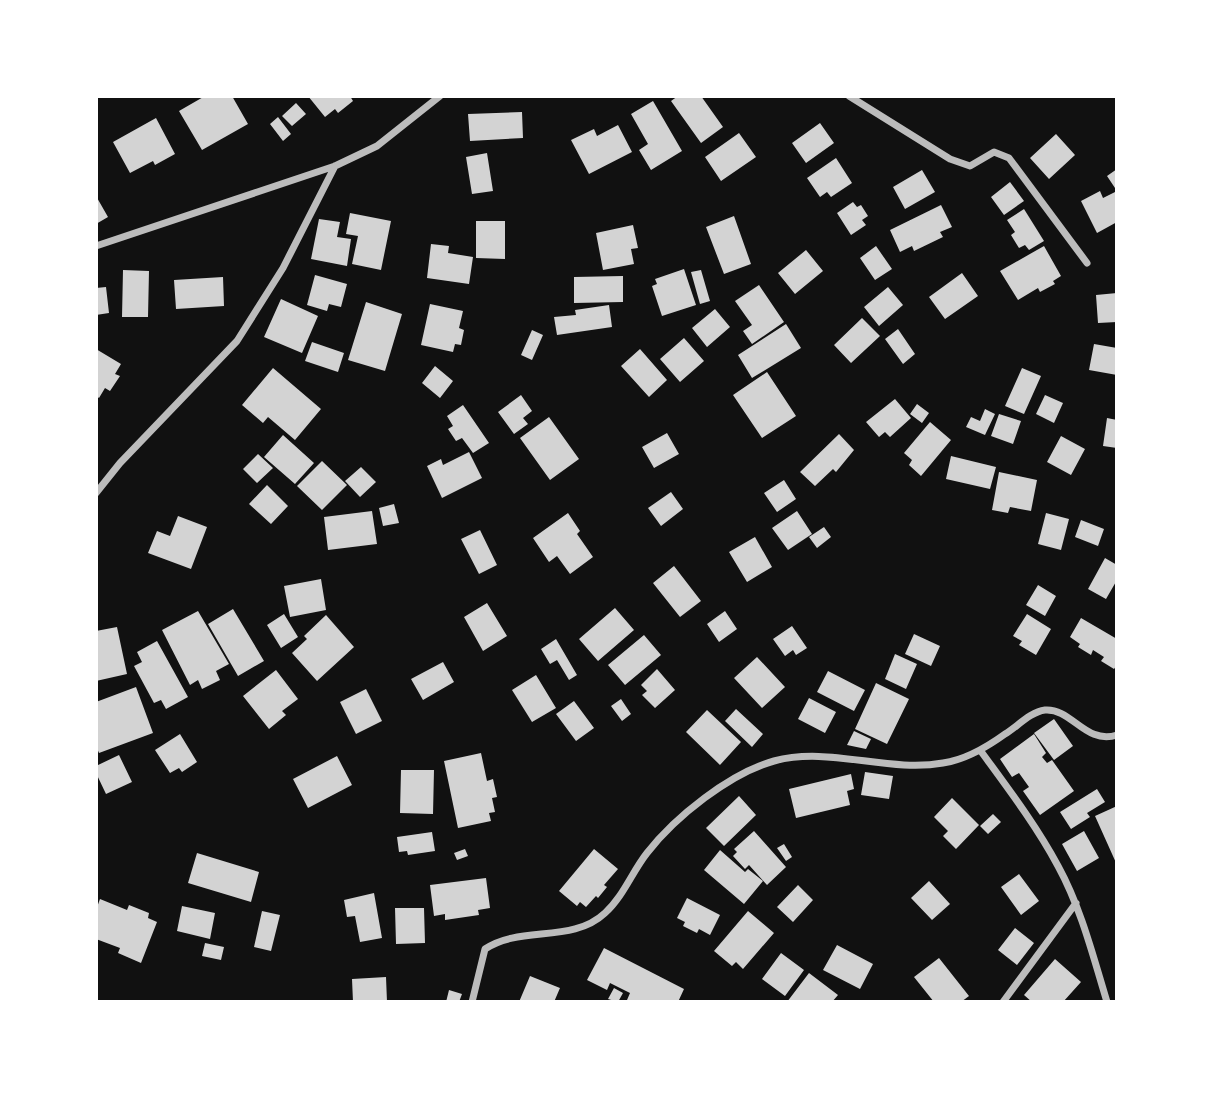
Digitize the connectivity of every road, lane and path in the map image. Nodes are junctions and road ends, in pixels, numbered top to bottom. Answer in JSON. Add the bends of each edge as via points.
{"nodes":[{"id":1,"x":440,"y":96,"type":"edge"},
{"id":2,"x":849,"y":96,"type":"edge"},
{"id":3,"x":335,"y":166,"type":"junction"},
{"id":4,"x":96,"y":246,"type":"edge"},
{"id":5,"x":1087,"y":263,"type":"dead end"},
{"id":6,"x":96,"y":493,"type":"edge"},
{"id":7,"x":1117,"y":735,"type":"edge"},
{"id":8,"x":980,"y":750,"type":"junction"},
{"id":9,"x":1076,"y":903,"type":"junction"},
{"id":10,"x":472,"y":1002,"type":"edge"},
{"id":11,"x":1003,"y":1002,"type":"edge"},
{"id":12,"x":1107,"y":1002,"type":"edge"}],
"edges":[{"from":1,"to":3,"type":"street","via":[[377,146]]},
{"from":2,"to":5,"type":"street","via":[[950,159],[971,166],[994,152],[1009,158]]},
{"from":3,"to":4,"type":"street"},
{"from":3,"to":6,"type":"street","via":[[283,268],[237,341]]},
{"from":7,"to":8,"type":"street","via":[[1096,736],[1058,712],[1044,710]]},
{"from":8,"to":9,"type":"street","via":[[1030,820]]},
{"from":8,"to":10,"type":"street","via":[[922,766],[795,757],[743,774],[674,825],[648,852],[604,914],[583,926],[509,938],[485,949]]},
{"from":9,"to":11,"type":"street"},
{"from":9,"to":12,"type":"street"}]}
